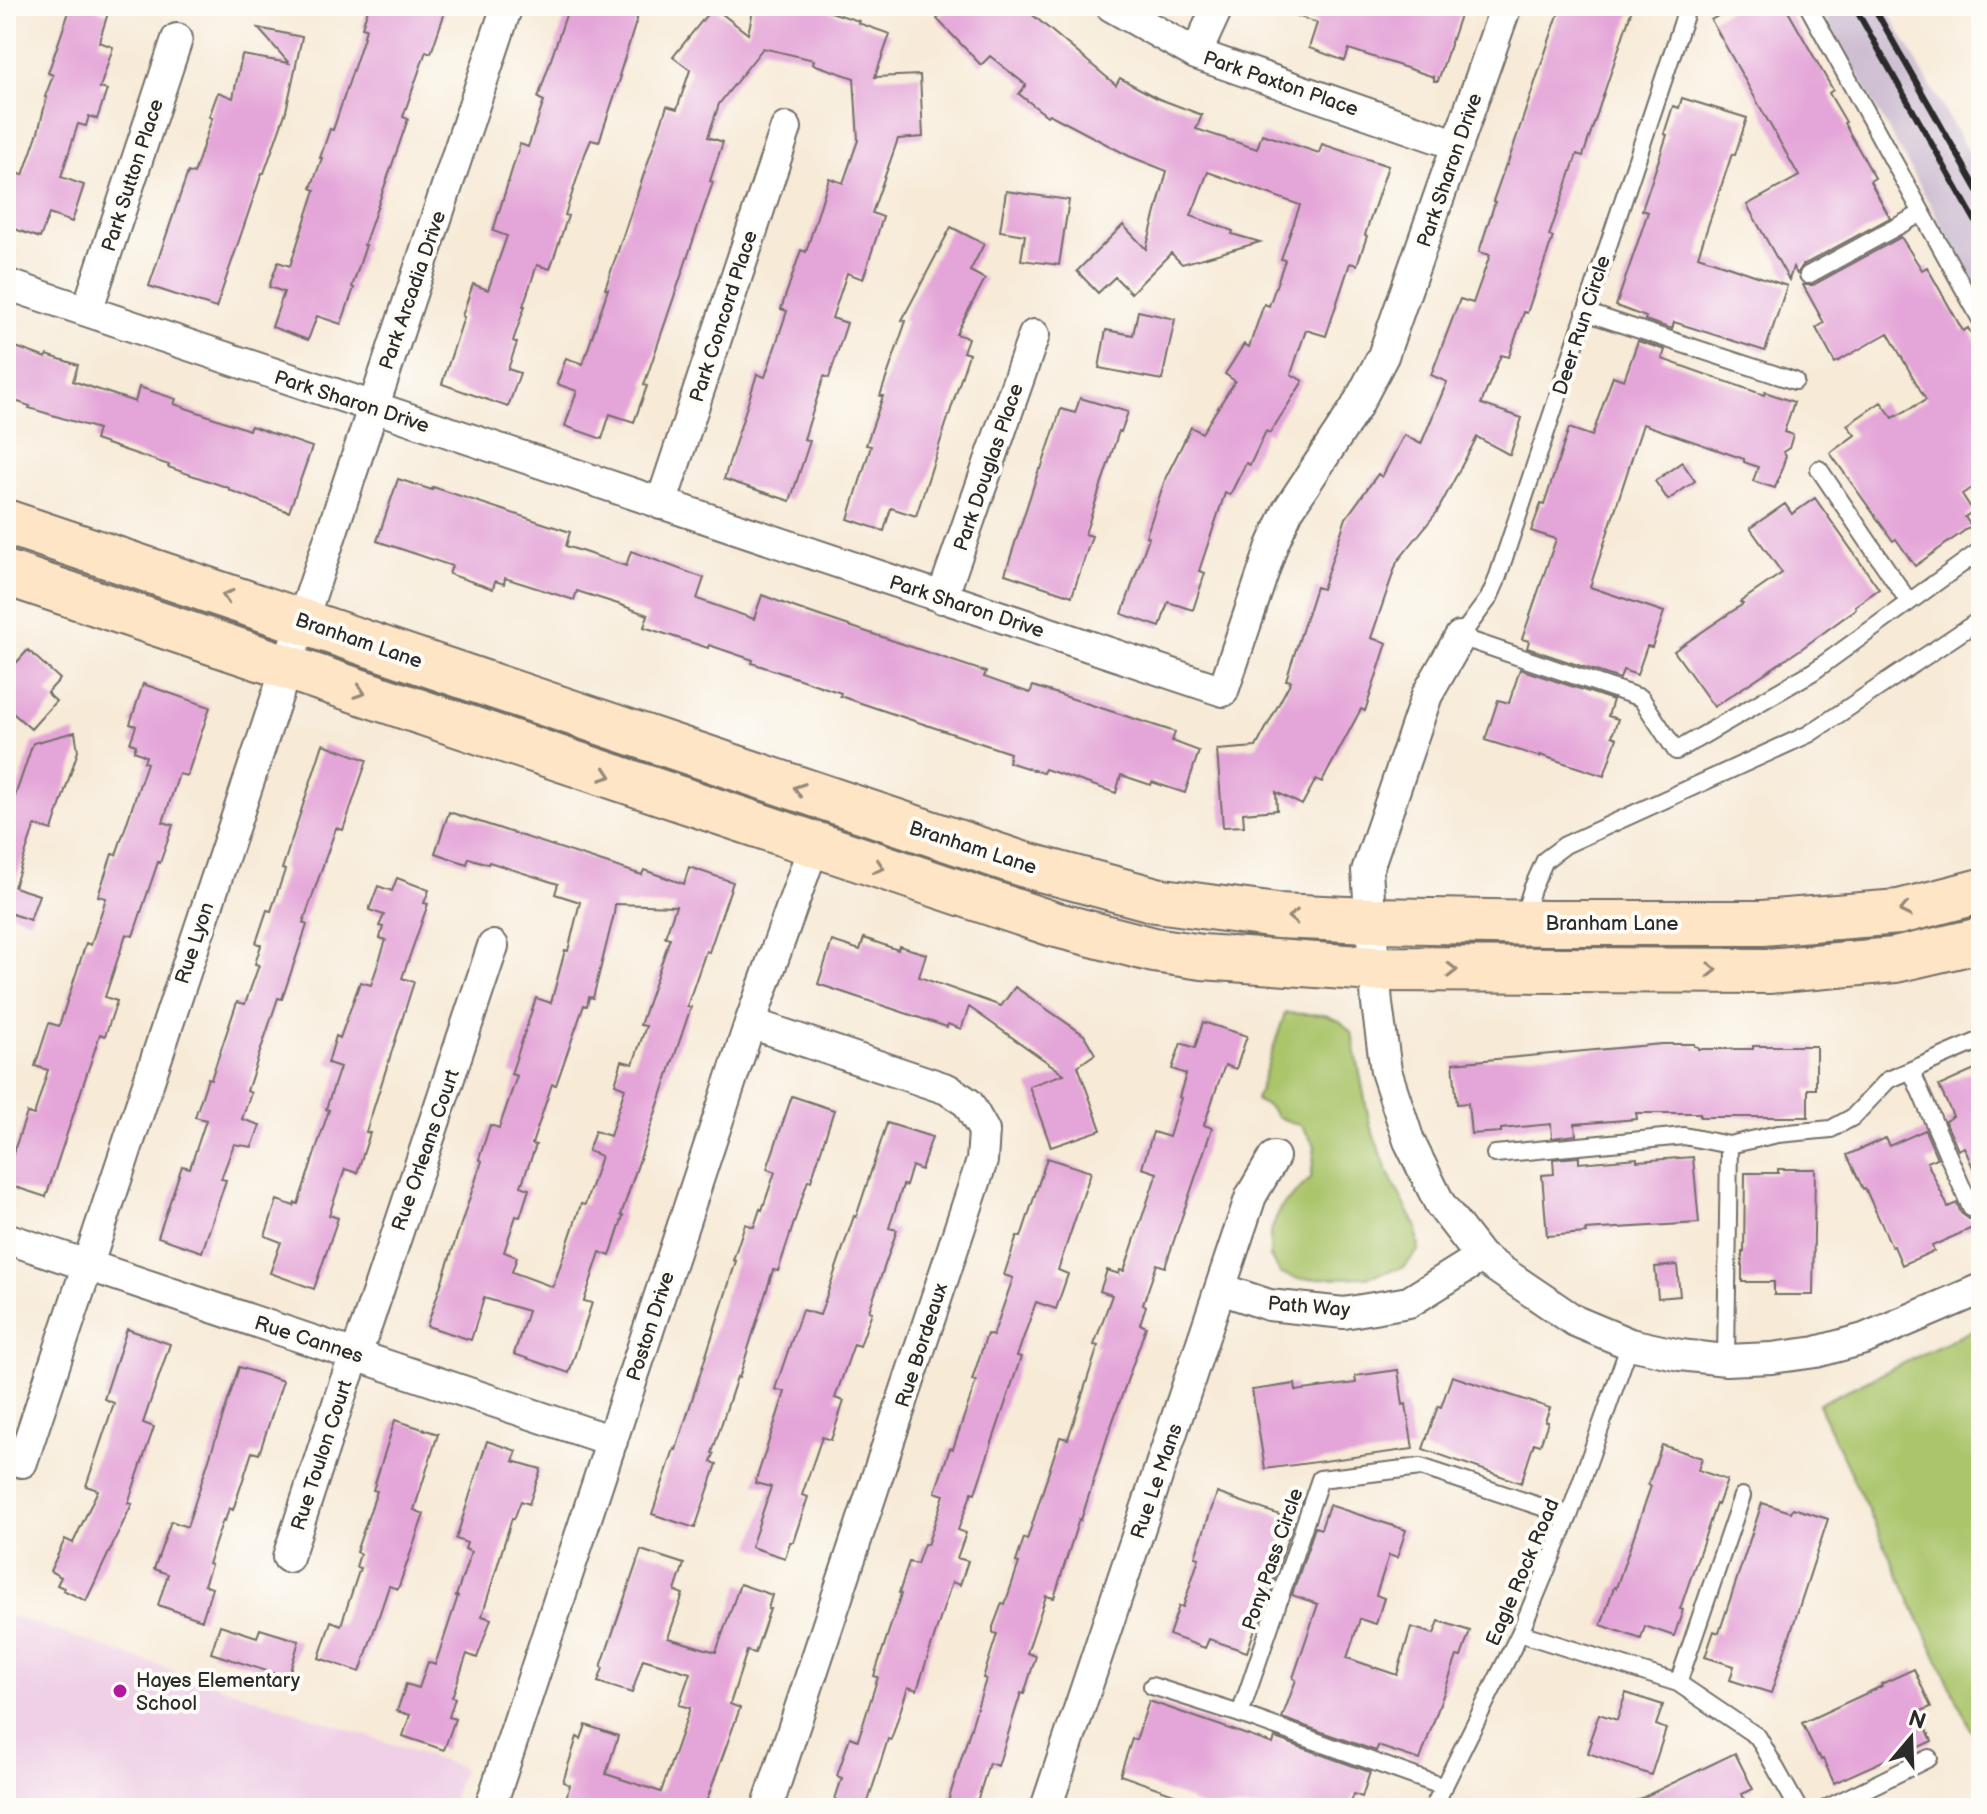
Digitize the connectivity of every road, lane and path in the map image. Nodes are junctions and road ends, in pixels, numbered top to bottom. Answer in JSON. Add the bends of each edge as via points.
{"nodes":[{"id":1,"x":507,"y":6,"type":"edge"},
{"id":2,"x":1111,"y":6,"type":"edge"},
{"id":3,"x":1218,"y":6,"type":"edge"},
{"id":4,"x":1506,"y":6,"type":"edge"},
{"id":5,"x":1688,"y":6,"type":"edge"},
{"id":6,"x":1808,"y":6,"type":"edge"},
{"id":7,"x":177,"y":39,"type":"dead end"},
{"id":8,"x":1196,"y":54,"type":"junction"},
{"id":9,"x":786,"y":128,"type":"dead end"},
{"id":10,"x":1458,"y":145,"type":"junction"},
{"id":11,"x":1922,"y":213,"type":"junction"},
{"id":12,"x":1808,"y":275,"type":"dead end"},
{"id":13,"x":6,"y":284,"type":"edge"},
{"id":14,"x":87,"y":311,"type":"junction"},
{"id":15,"x":1585,"y":312,"type":"junction"},
{"id":16,"x":1981,"y":320,"type":"edge"},
{"id":17,"x":1034,"y":335,"type":"dead end"},
{"id":18,"x":1795,"y":381,"type":"dead end"},
{"id":19,"x":373,"y":408,"type":"junction"},
{"id":20,"x":1819,"y":469,"type":"dead end"},
{"id":21,"x":661,"y":504,"type":"junction"},
{"id":22,"x":6,"y":522,"type":"edge"},
{"id":23,"x":1981,"y":550,"type":"edge"},
{"id":24,"x":6,"y":573,"type":"edge"},
{"id":25,"x":942,"y":598,"type":"junction"},
{"id":26,"x":1909,"y":602,"type":"junction"},
{"id":27,"x":1981,"y":619,"type":"edge"},
{"id":28,"x":301,"y":621,"type":"junction"},
{"id":29,"x":1460,"y":637,"type":"junction"},
{"id":30,"x":286,"y":667,"type":"junction"},
{"id":31,"x":814,"y":845,"type":"junction"},
{"id":32,"x":1981,"y":891,"type":"edge"},
{"id":33,"x":1371,"y":920,"type":"junction"},
{"id":34,"x":1522,"y":923,"type":"junction"},
{"id":35,"x":1981,"y":940,"type":"edge"},
{"id":36,"x":493,"y":946,"type":"dead end"},
{"id":37,"x":1374,"y":969,"type":"junction"},
{"id":38,"x":750,"y":1023,"type":"junction"},
{"id":39,"x":1981,"y":1040,"type":"edge"},
{"id":40,"x":1911,"y":1070,"type":"junction"},
{"id":41,"x":1729,"y":1145,"type":"junction"},
{"id":42,"x":1495,"y":1154,"type":"dead end"},
{"id":43,"x":1274,"y":1157,"type":"dead end"},
{"id":44,"x":1971,"y":1208,"type":"dead end"},
{"id":45,"x":6,"y":1238,"type":"edge"},
{"id":46,"x":1481,"y":1257,"type":"junction"},
{"id":47,"x":87,"y":1265,"type":"junction"},
{"id":48,"x":1221,"y":1289,"type":"junction"},
{"id":49,"x":1981,"y":1289,"type":"edge"},
{"id":50,"x":1630,"y":1344,"type":"junction"},
{"id":51,"x":355,"y":1354,"type":"junction"},
{"id":52,"x":1726,"y":1360,"type":"junction"},
{"id":53,"x":612,"y":1441,"type":"junction"},
{"id":54,"x":22,"y":1462,"type":"dead end"},
{"id":55,"x":1742,"y":1496,"type":"dead end"},
{"id":56,"x":1569,"y":1516,"type":"junction"},
{"id":57,"x":288,"y":1557,"type":"dead end"},
{"id":58,"x":1520,"y":1633,"type":"junction"},
{"id":59,"x":1678,"y":1683,"type":"junction"},
{"id":60,"x":1152,"y":1686,"type":"dead end"},
{"id":61,"x":1240,"y":1714,"type":"junction"},
{"id":62,"x":1929,"y":1758,"type":"dead end"},
{"id":63,"x":1444,"y":1787,"type":"junction"},
{"id":64,"x":490,"y":1808,"type":"edge"},
{"id":65,"x":767,"y":1808,"type":"edge"},
{"id":66,"x":1046,"y":1808,"type":"edge"},
{"id":67,"x":1433,"y":1808,"type":"edge"},
{"id":68,"x":1798,"y":1808,"type":"edge"},
{"id":69,"x":1827,"y":1808,"type":"edge"}],
"edges":[{"from":1,"to":19,"type":"street","name":"Park Arcadia Drive"},
{"from":2,"to":8,"type":"street","name":"Park Paxton Place"},
{"from":3,"to":8,"type":"street"},
{"from":4,"to":10,"type":"street","name":"Park Sharon Drive"},
{"from":5,"to":15,"type":"lane","name":"Deer Run Circle"},
{"from":6,"to":11,"type":"lane"},
{"from":7,"to":14,"type":"street","name":"Park Sutton Place"},
{"from":8,"to":10,"type":"street","name":"Park Paxton Place"},
{"from":9,"to":21,"type":"street","name":"Park Concord Place"},
{"from":10,"to":25,"type":"street","name":"Park Sharon Drive","via":[[1383,356],[1288,510],[1223,691]]},
{"from":11,"to":12,"type":"lane"},
{"from":11,"to":16,"type":"lane"},
{"from":13,"to":14,"type":"street","name":"Park Sharon Drive"},
{"from":14,"to":19,"type":"street","name":"Park Sharon Drive"},
{"from":15,"to":18,"type":"lane"},
{"from":15,"to":29,"type":"lane","name":"Deer Run Circle","via":[[1496,582]]},
{"from":17,"to":25,"type":"street","name":"Park Douglas Place"},
{"from":19,"to":21,"type":"street","name":"Park Sharon Drive"},
{"from":19,"to":28,"type":"street","name":"Park Arcadia Drive"},
{"from":20,"to":26,"type":"lane"},
{"from":21,"to":25,"type":"street","name":"Park Sharon Drive"},
{"from":28,"to":22,"type":"main road","name":"Branham Lane","one_way":true},
{"from":23,"to":26,"type":"lane"},
{"from":24,"to":30,"type":"main road"},
{"from":26,"to":29,"type":"lane","via":[[1814,671],[1676,751],[1641,698]]},
{"from":27,"to":34,"type":"lane","via":[[1809,734],[1565,845],[1545,860]]},
{"from":28,"to":30,"type":"street","name":"Rue Lyon"},
{"from":33,"to":28,"type":"main road","name":"Branham Lane","one_way":true,"via":[[1277,916],[1156,900],[1022,864]]},
{"from":29,"to":33,"type":"street","name":"Deer Run Circle","via":[[1427,695],[1367,871]]},
{"from":30,"to":31,"type":"main road","one_way":true},
{"from":30,"to":47,"type":"street","name":"Rue Lyon"},
{"from":31,"to":37,"type":"main road","one_way":true,"via":[[1053,924],[1154,950]]},
{"from":31,"to":38,"type":"street","name":"Poston Drive"},
{"from":32,"to":34,"type":"main road","name":"Branham Lane","one_way":true,"via":[[1899,912],[1762,923]]},
{"from":33,"to":34,"type":"main road","name":"Branham Lane"},
{"from":33,"to":37,"type":"street","name":"Deer Run Circle"},
{"from":37,"to":35,"type":"main road","one_way":true,"via":[[1768,971],[1895,960]]},
{"from":36,"to":51,"type":"street","name":"Rue Orleans Court"},
{"from":37,"to":46,"type":"street","name":"Deer Run Circle","via":[[1386,1071],[1409,1141],[1440,1204]]},
{"from":38,"to":53,"type":"street","name":"Poston Drive"},
{"from":38,"to":65,"type":"street","name":"Rue Bordeaux","via":[[947,1089],[968,1103],[984,1131],[982,1161]]},
{"from":39,"to":40,"type":"lane"},
{"from":40,"to":41,"type":"lane","via":[[1888,1080],[1853,1117],[1831,1129]]},
{"from":40,"to":44,"type":"lane"},
{"from":41,"to":42,"type":"lane","via":[[1684,1136]]},
{"from":41,"to":52,"type":"lane"},
{"from":43,"to":48,"type":"street","name":"Rue Le Mans","via":[[1251,1196]]},
{"from":45,"to":47,"type":"street","name":"Rue Cannes"},
{"from":46,"to":48,"type":"street","name":"Path Way","via":[[1409,1302],[1344,1313],[1269,1305]]},
{"from":46,"to":50,"type":"street","name":"Deer Run Circle","via":[[1575,1321]]},
{"from":47,"to":51,"type":"street","name":"Rue Cannes"},
{"from":47,"to":54,"type":"street","name":"Rue Lyon"},
{"from":48,"to":66,"type":"street","name":"Rue Le Mans"},
{"from":49,"to":52,"type":"street","name":"Deer Run Circle","via":[[1864,1339],[1816,1352]]},
{"from":50,"to":52,"type":"street","name":"Deer Run Circle"},
{"from":50,"to":56,"type":"lane","name":"Eagle Rock Road"},
{"from":51,"to":53,"type":"street","name":"Rue Cannes"},
{"from":51,"to":57,"type":"street","name":"Rue Toulon Court"},
{"from":53,"to":64,"type":"street","name":"Poston Drive"},
{"from":55,"to":59,"type":"lane"},
{"from":56,"to":58,"type":"lane","name":"Eagle Rock Road"},
{"from":56,"to":61,"type":"lane","name":"Pony Pass Circle","via":[[1421,1467],[1320,1479]]},
{"from":58,"to":59,"type":"lane"},
{"from":58,"to":63,"type":"lane","name":"Eagle Rock Road"},
{"from":59,"to":68,"type":"lane","via":[[1758,1737]]},
{"from":60,"to":61,"type":"lane"},
{"from":61,"to":63,"type":"lane"},
{"from":62,"to":69,"type":"lane"},
{"from":63,"to":67,"type":"lane","name":"Eagle Rock Road"}]}
